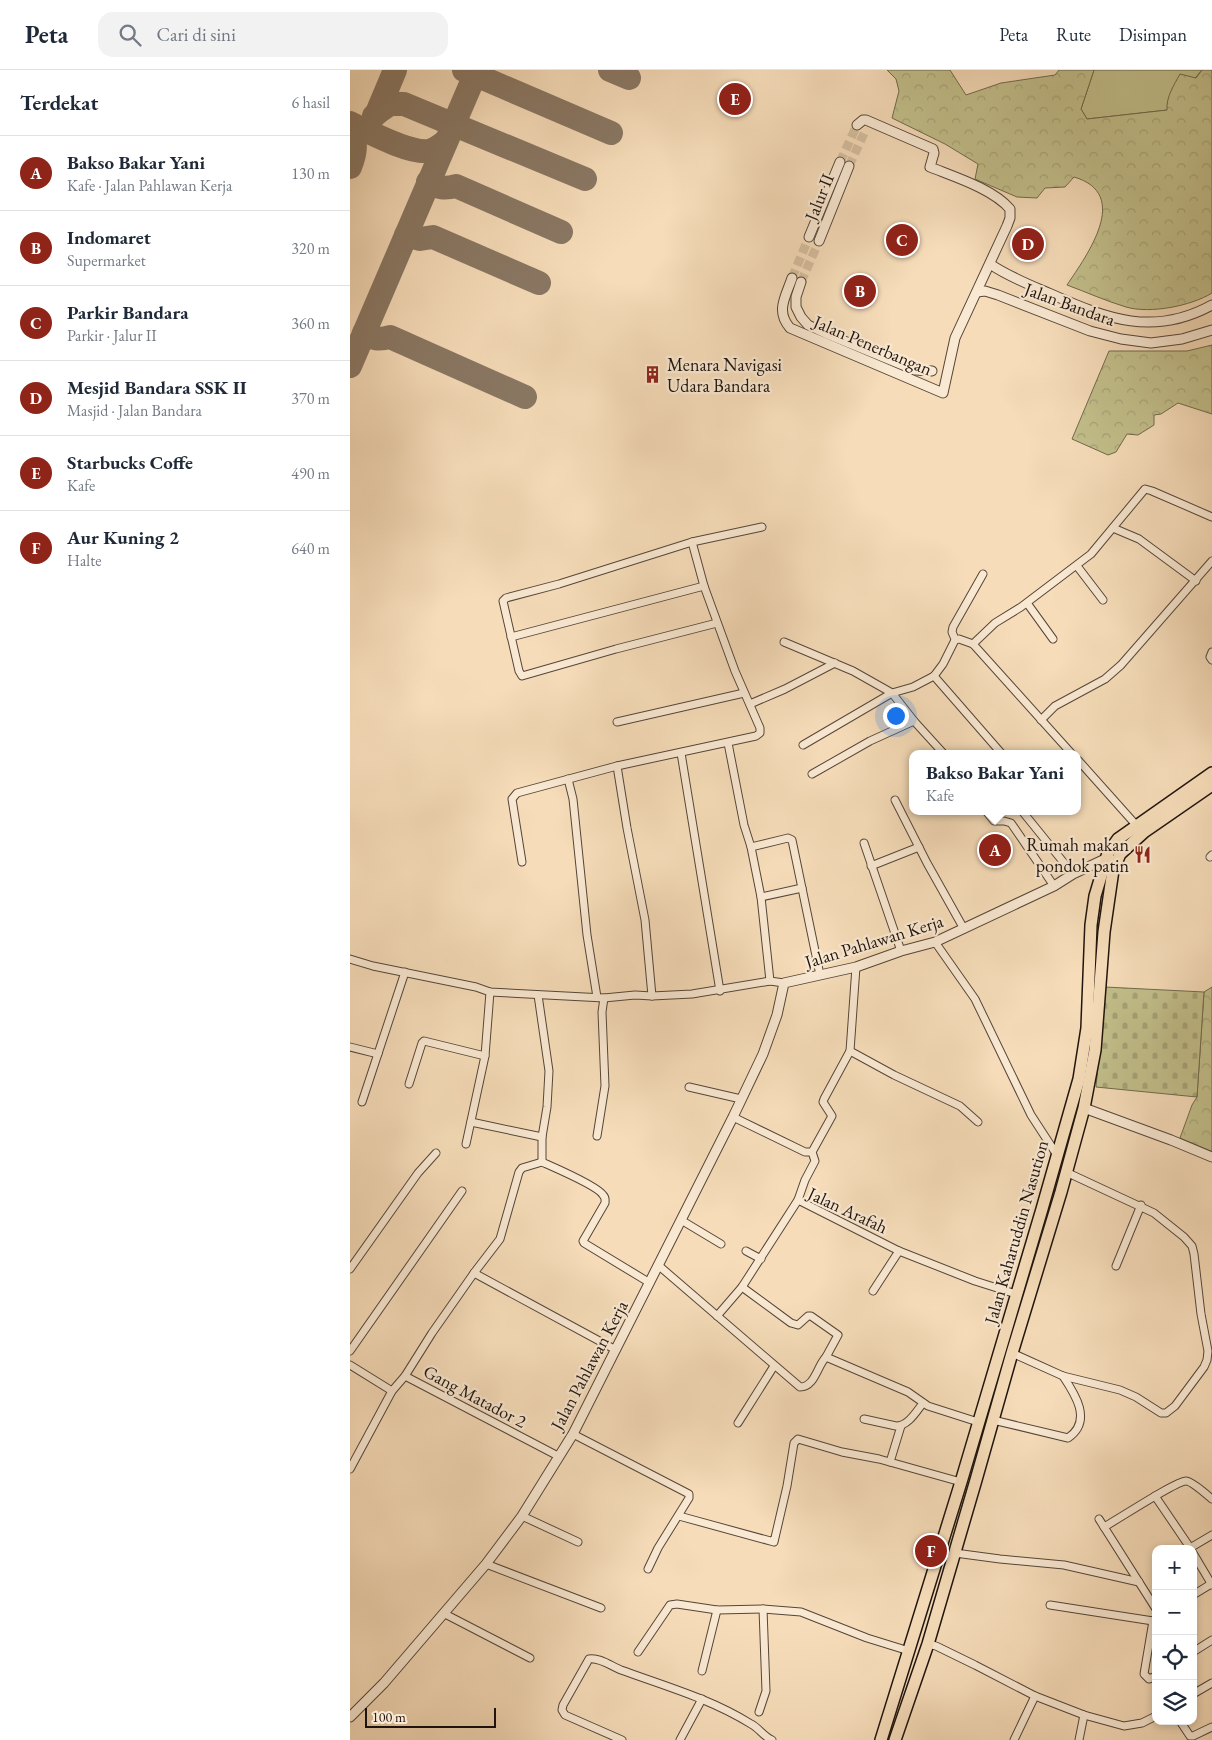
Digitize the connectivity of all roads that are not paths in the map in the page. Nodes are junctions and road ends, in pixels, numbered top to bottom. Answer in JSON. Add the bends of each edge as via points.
{"nodes":[{"id":1,"x":857,"y":125,"type":"dead end"},
{"id":2,"x":823,"y":203,"type":"junction"},
{"id":3,"x":832,"y":207,"type":"junction"},
{"id":4,"x":809,"y":237,"type":"tunnel mouth"},
{"id":5,"x":819,"y":241,"type":"tunnel mouth"},
{"id":6,"x":990,"y":264,"type":"junction"},
{"id":7,"x":792,"y":278,"type":"tunnel mouth"},
{"id":8,"x":801,"y":282,"type":"tunnel mouth"},
{"id":9,"x":977,"y":292,"type":"junction"},
{"id":10,"x":1212,"y":305,"type":"edge"},
{"id":11,"x":1212,"y":330,"type":"edge"},
{"id":12,"x":950,"y":362,"type":"junction"},
{"id":13,"x":932,"y":371,"type":"junction"},
{"id":14,"x":914,"y":380,"type":"junction"},
{"id":15,"x":1212,"y":517,"type":"edge"},
{"id":16,"x":762,"y":527,"type":"dead end"},
{"id":17,"x":1113,"y":528,"type":"junction"},
{"id":18,"x":692,"y":542,"type":"junction"},
{"id":19,"x":1212,"y":562,"type":"edge"},
{"id":20,"x":1077,"y":566,"type":"junction"},
{"id":21,"x":983,"y":574,"type":"dead end"},
{"id":22,"x":1196,"y":581,"type":"junction"},
{"id":23,"x":704,"y":586,"type":"junction"},
{"id":24,"x":1103,"y":600,"type":"dead end"},
{"id":25,"x":1027,"y":602,"type":"junction"},
{"id":26,"x":718,"y":623,"type":"junction"},
{"id":27,"x":511,"y":637,"type":"junction"},
{"id":28,"x":955,"y":639,"type":"junction"},
{"id":29,"x":1053,"y":639,"type":"dead end"},
{"id":30,"x":784,"y":642,"type":"dead end"},
{"id":31,"x":973,"y":644,"type":"junction"},
{"id":32,"x":1212,"y":652,"type":"edge"},
{"id":33,"x":1212,"y":660,"type":"edge"},
{"id":34,"x":835,"y":663,"type":"junction"},
{"id":35,"x":934,"y":676,"type":"junction"},
{"id":36,"x":744,"y":693,"type":"junction"},
{"id":37,"x":892,"y":693,"type":"junction"},
{"id":38,"x":750,"y":704,"type":"junction"},
{"id":39,"x":1041,"y":720,"type":"junction"},
{"id":40,"x":914,"y":721,"type":"junction"},
{"id":41,"x":616,"y":722,"type":"dead end"},
{"id":42,"x":728,"y":743,"type":"junction"},
{"id":43,"x":803,"y":744,"type":"dead end"},
{"id":44,"x":940,"y":750,"type":"edge"},
{"id":45,"x":999,"y":750,"type":"edge"},
{"id":46,"x":1068,"y":750,"type":"edge"},
{"id":47,"x":681,"y":753,"type":"junction"},
{"id":48,"x":1081,"y":763,"type":"edge"},
{"id":49,"x":617,"y":766,"type":"junction"},
{"id":50,"x":1212,"y":773,"type":"edge"},
{"id":51,"x":812,"y":774,"type":"dead end"},
{"id":52,"x":568,"y":779,"type":"junction"},
{"id":53,"x":1212,"y":785,"type":"edge"},
{"id":54,"x":895,"y":800,"type":"dead end"},
{"id":55,"x":989,"y":815,"type":"edge"},
{"id":56,"x":1025,"y":815,"type":"edge"},
{"id":57,"x":1137,"y":826,"type":"junction"},
{"id":58,"x":864,"y":844,"type":"dead end"},
{"id":59,"x":751,"y":847,"type":"junction"},
{"id":60,"x":919,"y":847,"type":"junction"},
{"id":61,"x":1111,"y":860,"type":"junction"},
{"id":62,"x":522,"y":862,"type":"dead end"},
{"id":63,"x":872,"y":866,"type":"junction"},
{"id":64,"x":1073,"y":874,"type":"junction"},
{"id":65,"x":1054,"y":886,"type":"junction"},
{"id":66,"x":802,"y":888,"type":"junction"},
{"id":67,"x":761,"y":897,"type":"junction"},
{"id":68,"x":964,"y":929,"type":"junction"},
{"id":69,"x":935,"y":942,"type":"junction"},
{"id":70,"x":901,"y":951,"type":"junction"},
{"id":71,"x":350,"y":959,"type":"edge"},
{"id":72,"x":856,"y":966,"type":"junction"},
{"id":73,"x":405,"y":972,"type":"junction"},
{"id":74,"x":820,"y":975,"type":"junction"},
{"id":75,"x":770,"y":982,"type":"junction"},
{"id":76,"x":784,"y":983,"type":"junction"},
{"id":77,"x":720,"y":991,"type":"junction"},
{"id":78,"x":490,"y":992,"type":"junction"},
{"id":79,"x":538,"y":995,"type":"junction"},
{"id":80,"x":652,"y":996,"type":"junction"},
{"id":81,"x":600,"y":997,"type":"junction"},
{"id":82,"x":350,"y":1047,"type":"edge"},
{"id":83,"x":850,"y":1051,"type":"junction"},
{"id":84,"x":378,"y":1054,"type":"junction"},
{"id":85,"x":485,"y":1056,"type":"junction"},
{"id":86,"x":408,"y":1084,"type":"dead end"},
{"id":87,"x":689,"y":1087,"type":"dead end"},
{"id":88,"x":741,"y":1099,"type":"junction"},
{"id":89,"x":362,"y":1102,"type":"dead end"},
{"id":90,"x":1084,"y":1108,"type":"junction"},
{"id":91,"x":733,"y":1117,"type":"junction"},
{"id":92,"x":471,"y":1122,"type":"junction"},
{"id":93,"x":978,"y":1122,"type":"dead end"},
{"id":94,"x":597,"y":1136,"type":"dead end"},
{"id":95,"x":542,"y":1138,"type":"junction"},
{"id":96,"x":466,"y":1144,"type":"dead end"},
{"id":97,"x":812,"y":1152,"type":"junction"},
{"id":98,"x":436,"y":1153,"type":"dead end"},
{"id":99,"x":1057,"y":1155,"type":"junction"},
{"id":100,"x":1212,"y":1157,"type":"edge"},
{"id":101,"x":542,"y":1162,"type":"junction"},
{"id":102,"x":1066,"y":1172,"type":"junction"},
{"id":103,"x":462,"y":1191,"type":"dead end"},
{"id":104,"x":798,"y":1200,"type":"junction"},
{"id":105,"x":1141,"y":1206,"type":"junction"},
{"id":106,"x":1048,"y":1211,"type":"junction"},
{"id":107,"x":681,"y":1220,"type":"junction"},
{"id":108,"x":721,"y":1244,"type":"dead end"},
{"id":109,"x":746,"y":1251,"type":"dead end"},
{"id":110,"x":899,"y":1251,"type":"junction"},
{"id":111,"x":761,"y":1259,"type":"junction"},
{"id":112,"x":658,"y":1265,"type":"junction"},
{"id":113,"x":1116,"y":1266,"type":"dead end"},
{"id":114,"x":350,"y":1269,"type":"edge"},
{"id":115,"x":474,"y":1273,"type":"junction"},
{"id":116,"x":650,"y":1283,"type":"junction"},
{"id":117,"x":742,"y":1287,"type":"junction"},
{"id":118,"x":873,"y":1291,"type":"dead end"},
{"id":119,"x":1016,"y":1294,"type":"junction"},
{"id":120,"x":717,"y":1316,"type":"junction"},
{"id":121,"x":616,"y":1350,"type":"junction"},
{"id":122,"x":350,"y":1351,"type":"edge"},
{"id":123,"x":1012,"y":1353,"type":"junction"},
{"id":124,"x":826,"y":1357,"type":"junction"},
{"id":125,"x":350,"y":1365,"type":"edge"},
{"id":126,"x":774,"y":1366,"type":"junction"},
{"id":127,"x":405,"y":1376,"type":"junction"},
{"id":128,"x":1063,"y":1376,"type":"junction"},
{"id":129,"x":392,"y":1391,"type":"junction"},
{"id":130,"x":923,"y":1403,"type":"junction"},
{"id":131,"x":864,"y":1419,"type":"dead end"},
{"id":132,"x":992,"y":1420,"type":"junction"},
{"id":133,"x":978,"y":1422,"type":"junction"},
{"id":134,"x":738,"y":1423,"type":"dead end"},
{"id":135,"x":902,"y":1426,"type":"junction"},
{"id":136,"x":573,"y":1434,"type":"junction"},
{"id":137,"x":558,"y":1456,"type":"junction"},
{"id":138,"x":890,"y":1462,"type":"junction"},
{"id":139,"x":350,"y":1469,"type":"edge"},
{"id":140,"x":961,"y":1482,"type":"junction"},
{"id":141,"x":1155,"y":1496,"type":"junction"},
{"id":142,"x":1212,"y":1499,"type":"edge"},
{"id":143,"x":522,"y":1516,"type":"junction"},
{"id":144,"x":679,"y":1516,"type":"junction"},
{"id":145,"x":1099,"y":1519,"type":"dead end"},
{"id":146,"x":1104,"y":1527,"type":"junction"},
{"id":147,"x":1212,"y":1534,"type":"edge"},
{"id":148,"x":578,"y":1542,"type":"dead end"},
{"id":149,"x":1188,"y":1545,"type":"edge"},
{"id":150,"x":1197,"y":1545,"type":"edge"},
{"id":151,"x":955,"y":1552,"type":"junction"},
{"id":152,"x":1197,"y":1560,"type":"edge"},
{"id":153,"x":486,"y":1564,"type":"junction"},
{"id":154,"x":648,"y":1569,"type":"dead end"},
{"id":155,"x":1139,"y":1582,"type":"junction"},
{"id":156,"x":1212,"y":1584,"type":"edge"},
{"id":157,"x":1197,"y":1593,"type":"edge"},
{"id":158,"x":1152,"y":1603,"type":"edge"},
{"id":159,"x":1050,"y":1605,"type":"dead end"},
{"id":160,"x":601,"y":1608,"type":"dead end"},
{"id":161,"x":764,"y":1609,"type":"junction"},
{"id":162,"x":717,"y":1610,"type":"junction"},
{"id":163,"x":445,"y":1614,"type":"junction"},
{"id":164,"x":1152,"y":1620,"type":"edge"},
{"id":165,"x":1152,"y":1631,"type":"edge"},
{"id":166,"x":1212,"y":1640,"type":"edge"},
{"id":167,"x":928,"y":1644,"type":"junction"},
{"id":168,"x":1197,"y":1649,"type":"edge"},
{"id":169,"x":909,"y":1651,"type":"junction"},
{"id":170,"x":638,"y":1652,"type":"dead end"},
{"id":171,"x":530,"y":1658,"type":"dead end"},
{"id":172,"x":702,"y":1670,"type":"dead end"},
{"id":173,"x":1152,"y":1678,"type":"edge"},
{"id":174,"x":1212,"y":1683,"type":"edge"},
{"id":175,"x":1197,"y":1692,"type":"edge"},
{"id":176,"x":1035,"y":1696,"type":"junction"},
{"id":177,"x":702,"y":1699,"type":"junction"},
{"id":178,"x":760,"y":1712,"type":"dead end"},
{"id":179,"x":1084,"y":1715,"type":"junction"},
{"id":180,"x":350,"y":1717,"type":"edge"},
{"id":181,"x":1152,"y":1718,"type":"edge"},
{"id":182,"x":1183,"y":1725,"type":"edge"},
{"id":183,"x":1212,"y":1727,"type":"edge"},
{"id":184,"x":622,"y":1740,"type":"edge"},
{"id":185,"x":680,"y":1740,"type":"edge"},
{"id":186,"x":770,"y":1740,"type":"edge"},
{"id":187,"x":881,"y":1740,"type":"edge"},
{"id":188,"x":895,"y":1740,"type":"edge"},
{"id":189,"x":1014,"y":1740,"type":"edge"},
{"id":190,"x":1079,"y":1740,"type":"edge"}],
"edges":[{"from":1,"to":6,"type":"street","via":[[863,120],[868,125],[932,150],[930,167],[1004,202],[1010,209],[1010,218]]},
{"from":2,"to":3,"type":"street"},
{"from":2,"to":3,"type":"street","name":"Jalur II","via":[[845,164]]},
{"from":2,"to":4,"type":"street"},
{"from":3,"to":5,"type":"street","name":"Jalur II"},
{"from":6,"to":9,"type":"street"},
{"from":6,"to":10,"type":"street","name":"Jalan Bandara","via":[[1012,278],[1082,308],[1127,321],[1175,321]]},
{"from":7,"to":14,"type":"street","name":"Jalan Penerbangan","via":[[782,314],[790,328]]},
{"from":8,"to":13,"type":"street","via":[[796,307],[808,325],[915,370]]},
{"from":9,"to":11,"type":"street","name":"Jalan Bandara","via":[[998,295],[1090,331],[1121,339],[1151,343],[1182,339]]},
{"from":9,"to":12,"type":"street","via":[[955,338]]},
{"from":12,"to":13,"type":"street"},
{"from":12,"to":14,"type":"street","name":"Jalan Penerbangan","via":[[944,393]]},
{"from":13,"to":14,"type":"street"},
{"from":15,"to":17,"type":"street","via":[[1145,489]]},
{"from":16,"to":18,"type":"street"},
{"from":17,"to":20,"type":"street"},
{"from":17,"to":22,"type":"street","via":[[1139,539]]},
{"from":18,"to":23,"type":"street"},
{"from":18,"to":27,"type":"street","via":[[506,598],[503,604]]},
{"from":19,"to":22,"type":"street"},
{"from":20,"to":24,"type":"street"},
{"from":20,"to":25,"type":"street"},
{"from":21,"to":28,"type":"street","via":[[952,630]]},
{"from":22,"to":39,"type":"street","via":[[1121,665],[1105,679],[1055,706]]},
{"from":23,"to":26,"type":"street"},
{"from":23,"to":27,"type":"street"},
{"from":25,"to":29,"type":"street"},
{"from":25,"to":31,"type":"street","via":[[995,623]]},
{"from":26,"to":27,"type":"street","via":[[522,676]]},
{"from":26,"to":36,"type":"street"},
{"from":28,"to":31,"type":"street"},
{"from":28,"to":35,"type":"street"},
{"from":30,"to":34,"type":"street"},
{"from":31,"to":39,"type":"street"},
{"from":32,"to":33,"type":"street"},
{"from":34,"to":37,"type":"street"},
{"from":34,"to":38,"type":"street","via":[[785,690]]},
{"from":35,"to":37,"type":"street"},
{"from":35,"to":45,"type":"street"},
{"from":36,"to":38,"type":"street"},
{"from":36,"to":41,"type":"street"},
{"from":37,"to":40,"type":"street"},
{"from":37,"to":43,"type":"street"},
{"from":38,"to":42,"type":"street","via":[[760,733]]},
{"from":39,"to":46,"type":"street"},
{"from":40,"to":44,"type":"street"},
{"from":40,"to":51,"type":"street","via":[[870,741]]},
{"from":42,"to":47,"type":"street"},
{"from":42,"to":59,"type":"street"},
{"from":47,"to":49,"type":"street"},
{"from":47,"to":77,"type":"street"},
{"from":48,"to":57,"type":"street"},
{"from":49,"to":52,"type":"street"},
{"from":49,"to":80,"type":"street","via":[[645,920]]},
{"from":50,"to":57,"type":"highway","name":"Jalan Kaharuddin Nasution"},
{"from":52,"to":62,"type":"street","via":[[517,793],[512,799]]},
{"from":52,"to":81,"type":"street","via":[[573,799],[587,935]]},
{"from":53,"to":61,"type":"highway","name":"Jalan Kaharuddin Nasution","via":[[1144,832]]},
{"from":54,"to":60,"type":"street"},
{"from":55,"to":65,"type":"street","via":[[994,822],[1011,823]]},
{"from":56,"to":64,"type":"street"},
{"from":57,"to":61,"type":"highway","name":"Jalan Kaharuddin Nasution","via":[[1111,847]]},
{"from":58,"to":63,"type":"street"},
{"from":59,"to":66,"type":"street","via":[[792,839]]},
{"from":59,"to":67,"type":"street"},
{"from":60,"to":63,"type":"street"},
{"from":60,"to":68,"type":"street"},
{"from":61,"to":64,"type":"street","name":"Jalan Pahlawan Kerja"},
{"from":61,"to":90,"type":"highway","name":"Jalan Kaharuddin Nasution","via":[[1096,1050]]},
{"from":61,"to":99,"type":"highway","name":"Jalan Kaharuddin Nasution","via":[[1094,896],[1087,1028],[1079,1079]]},
{"from":63,"to":70,"type":"street"},
{"from":64,"to":65,"type":"street","name":"Jalan Pahlawan Kerja"},
{"from":65,"to":68,"type":"street","name":"Jalan Pahlawan Kerja"},
{"from":66,"to":67,"type":"street"},
{"from":66,"to":74,"type":"street"},
{"from":67,"to":75,"type":"street"},
{"from":68,"to":69,"type":"street","name":"Jalan Pahlawan Kerja"},
{"from":69,"to":70,"type":"street","name":"Jalan Pahlawan Kerja"},
{"from":69,"to":99,"type":"street","via":[[975,999],[1031,1115]]},
{"from":70,"to":72,"type":"street","name":"Jalan Pahlawan Kerja"},
{"from":71,"to":73,"type":"street","name":"Jalan Pahlawan Kerja"},
{"from":72,"to":74,"type":"street","name":"Jalan Pahlawan Kerja"},
{"from":72,"to":83,"type":"street"},
{"from":73,"to":78,"type":"street","name":"Jalan Pahlawan Kerja"},
{"from":73,"to":84,"type":"street"},
{"from":74,"to":76,"type":"street","name":"Jalan Pahlawan Kerja"},
{"from":75,"to":76,"type":"street","name":"Jalan Pahlawan Kerja"},
{"from":75,"to":77,"type":"street","name":"Jalan Pahlawan Kerja"},
{"from":76,"to":88,"type":"street","name":"Jalan Pahlawan Kerja","via":[[770,1038]]},
{"from":77,"to":80,"type":"street","name":"Jalan Pahlawan Kerja"},
{"from":78,"to":79,"type":"street","name":"Jalan Pahlawan Kerja"},
{"from":78,"to":85,"type":"street"},
{"from":79,"to":81,"type":"street","name":"Jalan Pahlawan Kerja"},
{"from":79,"to":95,"type":"street","via":[[549,1071]]},
{"from":80,"to":81,"type":"street","name":"Jalan Pahlawan Kerja"},
{"from":81,"to":94,"type":"street","via":[[605,1086]]},
{"from":82,"to":84,"type":"street"},
{"from":83,"to":93,"type":"street","via":[[960,1106]]},
{"from":83,"to":97,"type":"street","via":[[824,1099],[832,1116]]},
{"from":84,"to":89,"type":"street"},
{"from":85,"to":86,"type":"street","via":[[424,1041]]},
{"from":85,"to":92,"type":"street"},
{"from":87,"to":88,"type":"street"},
{"from":88,"to":91,"type":"street","name":"Jalan Pahlawan Kerja"},
{"from":90,"to":100,"type":"street"},
{"from":90,"to":102,"type":"highway","name":"Jalan Kaharuddin Nasution"},
{"from":91,"to":97,"type":"street","via":[[805,1152]]},
{"from":91,"to":107,"type":"street","name":"Jalan Pahlawan Kerja"},
{"from":92,"to":95,"type":"street"},
{"from":92,"to":96,"type":"street"},
{"from":95,"to":101,"type":"street"},
{"from":97,"to":104,"type":"street","via":[[815,1161]]},
{"from":98,"to":114,"type":"street","via":[[418,1173]]},
{"from":99,"to":106,"type":"highway","name":"Jalan Kaharuddin Nasution"},
{"from":101,"to":115,"type":"street","via":[[519,1172],[501,1237]]},
{"from":101,"to":116,"type":"street","via":[[601,1192],[605,1202],[584,1243]]},
{"from":102,"to":105,"type":"street"},
{"from":102,"to":106,"type":"highway","name":"Jalan Kaharuddin Nasution"},
{"from":103,"to":122,"type":"street"},
{"from":104,"to":110,"type":"street","name":"Jalan Arafah"},
{"from":104,"to":111,"type":"street","name":"Jalan Arafah"},
{"from":105,"to":113,"type":"street"},
{"from":105,"to":128,"type":"street","via":[[1154,1212],[1192,1246],[1208,1360],[1175,1406],[1166,1413],[1120,1390]]},
{"from":106,"to":119,"type":"highway","name":"Jalan Kaharuddin Nasution"},
{"from":106,"to":123,"type":"highway","name":"Jalan Kaharuddin Nasution"},
{"from":107,"to":108,"type":"street"},
{"from":107,"to":112,"type":"street","name":"Jalan Pahlawan Kerja"},
{"from":109,"to":111,"type":"street"},
{"from":110,"to":118,"type":"street"},
{"from":110,"to":119,"type":"street","name":"Jalan Arafah"},
{"from":111,"to":117,"type":"street","name":"Jalan Arafah"},
{"from":112,"to":116,"type":"street","name":"Jalan Pahlawan Kerja"},
{"from":112,"to":120,"type":"street"},
{"from":115,"to":121,"type":"street"},
{"from":115,"to":127,"type":"street"},
{"from":116,"to":121,"type":"street","name":"Jalan Pahlawan Kerja"},
{"from":117,"to":120,"type":"street","name":"Jalan Arafah"},
{"from":117,"to":124,"type":"street","via":[[791,1323],[798,1326],[811,1316],[838,1335]]},
{"from":119,"to":133,"type":"highway","name":"Jalan Kaharuddin Nasution"},
{"from":120,"to":126,"type":"street"},
{"from":121,"to":136,"type":"street","name":"Jalan Pahlawan Kerja"},
{"from":123,"to":128,"type":"street"},
{"from":123,"to":132,"type":"highway","name":"Jalan Kaharuddin Nasution"},
{"from":124,"to":126,"type":"street","via":[[813,1380],[804,1387]]},
{"from":124,"to":130,"type":"street","via":[[908,1392]]},
{"from":125,"to":129,"type":"street"},
{"from":126,"to":134,"type":"street"},
{"from":127,"to":129,"type":"street"},
{"from":127,"to":137,"type":"street","name":"Gang Matador 2"},
{"from":128,"to":132,"type":"street","via":[[1077,1397],[1081,1417],[1075,1433],[1068,1438]]},
{"from":129,"to":139,"type":"street"},
{"from":130,"to":133,"type":"street"},
{"from":130,"to":135,"type":"street"},
{"from":131,"to":135,"type":"street"},
{"from":132,"to":151,"type":"highway","name":"Jalan Kaharuddin Nasution"},
{"from":133,"to":140,"type":"highway","name":"Jalan Kaharuddin Nasution"},
{"from":135,"to":138,"type":"street"},
{"from":136,"to":137,"type":"street","name":"Jalan Pahlawan Kerja"},
{"from":136,"to":144,"type":"street","via":[[688,1492],[689,1498]]},
{"from":137,"to":143,"type":"street","name":"Jalan Pahlawan Kerja"},
{"from":138,"to":140,"type":"street"},
{"from":138,"to":144,"type":"street","via":[[798,1439],[794,1443],[774,1542]]},
{"from":140,"to":169,"type":"highway","name":"Jalan Kaharuddin Nasution"},
{"from":141,"to":142,"type":"street","via":[[1186,1481]]},
{"from":141,"to":146,"type":"street"},
{"from":141,"to":149,"type":"street"},
{"from":143,"to":148,"type":"street"},
{"from":143,"to":153,"type":"street","name":"Jalan Pahlawan Kerja"},
{"from":144,"to":154,"type":"street"},
{"from":145,"to":146,"type":"street"},
{"from":146,"to":155,"type":"street"},
{"from":147,"to":150,"type":"street"},
{"from":151,"to":155,"type":"street","via":[[1064,1565]]},
{"from":151,"to":167,"type":"highway","name":"Jalan Kaharuddin Nasution"},
{"from":152,"to":156,"type":"street"},
{"from":153,"to":160,"type":"street"},
{"from":153,"to":163,"type":"street","name":"Jalan Pahlawan Kerja"},
{"from":155,"to":158,"type":"street"},
{"from":156,"to":157,"type":"street"},
{"from":159,"to":164,"type":"street"},
{"from":161,"to":162,"type":"street"},
{"from":161,"to":169,"type":"street","via":[[801,1612]]},
{"from":161,"to":178,"type":"street","via":[[766,1691]]},
{"from":162,"to":170,"type":"street","via":[[670,1605]]},
{"from":162,"to":172,"type":"street"},
{"from":163,"to":171,"type":"street"},
{"from":163,"to":180,"type":"street","name":"Jalan Pahlawan Kerja"},
{"from":165,"to":173,"type":"street","via":[[1144,1674]]},
{"from":166,"to":168,"type":"street"},
{"from":167,"to":176,"type":"street"},
{"from":167,"to":188,"type":"highway","name":"Jalan Kaharuddin Nasution"},
{"from":169,"to":187,"type":"highway","name":"Jalan Kaharuddin Nasution"},
{"from":174,"to":175,"type":"street"},
{"from":176,"to":179,"type":"street"},
{"from":176,"to":189,"type":"street"},
{"from":177,"to":184,"type":"street","via":[[589,1658],[562,1710],[565,1715]]},
{"from":177,"to":185,"type":"street"},
{"from":177,"to":186,"type":"street","via":[[753,1725]]},
{"from":179,"to":181,"type":"street","via":[[1124,1726]]},
{"from":179,"to":190,"type":"street"},
{"from":182,"to":183,"type":"street","via":[[1190,1736]]}]}
